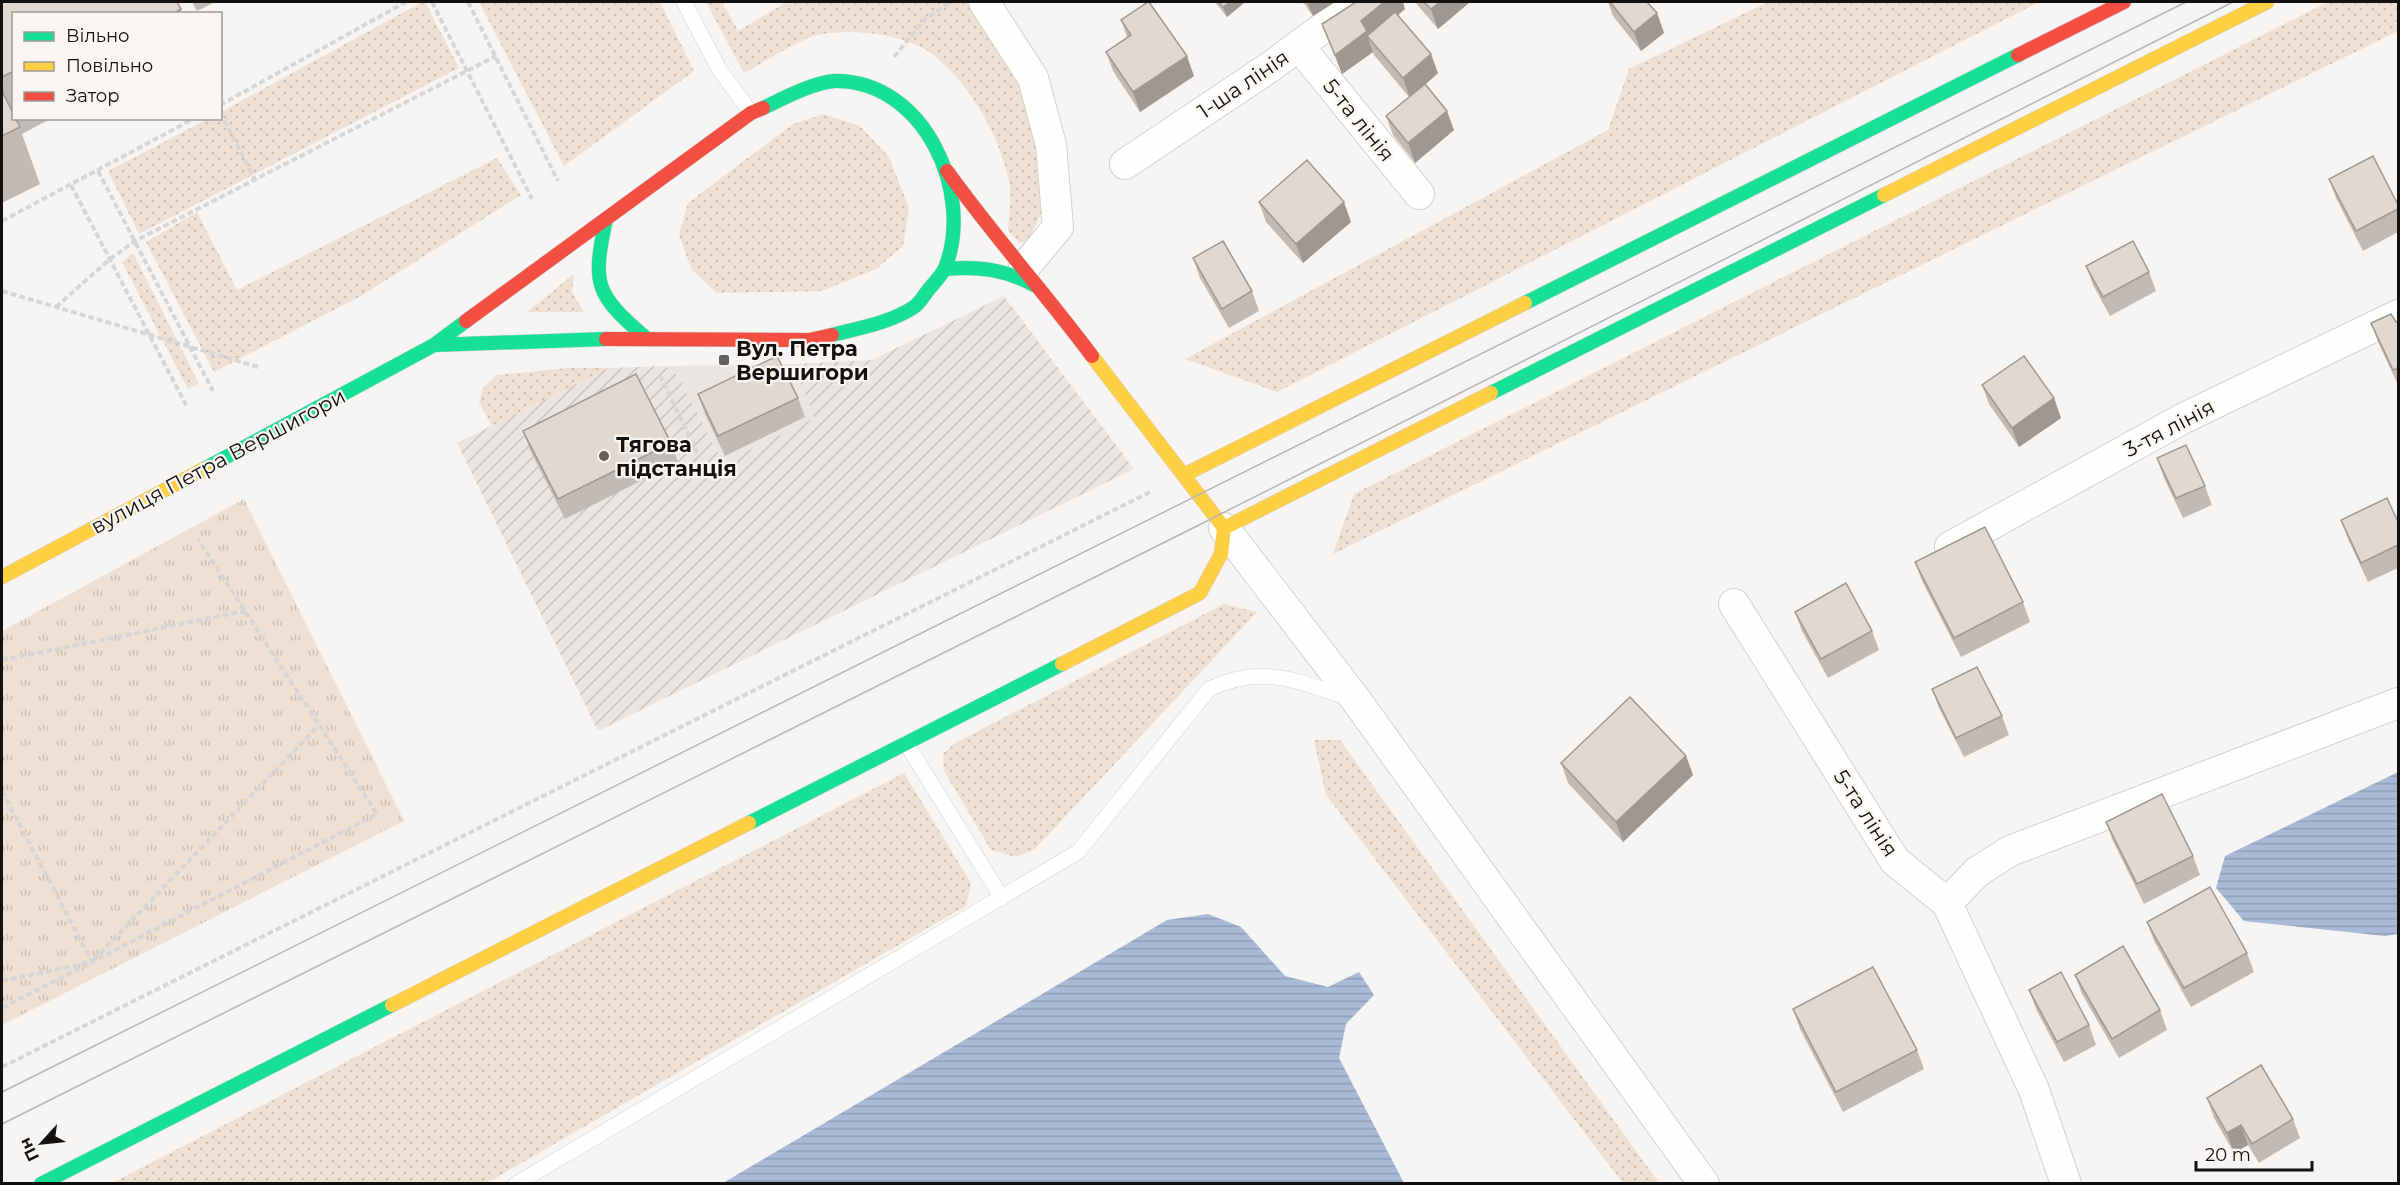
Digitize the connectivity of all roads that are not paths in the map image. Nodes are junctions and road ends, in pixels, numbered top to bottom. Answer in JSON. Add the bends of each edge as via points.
{"nodes":[{"id":1,"x":684,"y":2,"type":"edge"},
{"id":2,"x":984,"y":2,"type":"edge"},
{"id":3,"x":1358,"y":2,"type":"edge"},
{"id":4,"x":2124,"y":2,"type":"edge"},
{"id":5,"x":2266,"y":2,"type":"edge"},
{"id":6,"x":1299,"y":46,"type":"junction"},
{"id":7,"x":751,"y":112,"type":"junction"},
{"id":8,"x":1125,"y":165,"type":"dead end"},
{"id":9,"x":947,"y":171,"type":"junction"},
{"id":10,"x":1419,"y":194,"type":"dead end"},
{"id":11,"x":606,"y":219,"type":"junction"},
{"id":12,"x":945,"y":269,"type":"junction"},
{"id":13,"x":1033,"y":279,"type":"junction"},
{"id":14,"x":2398,"y":315,"type":"edge"},
{"id":15,"x":646,"y":338,"type":"junction"},
{"id":16,"x":434,"y":345,"type":"junction"},
{"id":17,"x":1184,"y":475,"type":"junction"},
{"id":18,"x":1224,"y":528,"type":"junction"},
{"id":19,"x":1945,"y":550,"type":"edge"},
{"id":20,"x":2,"y":577,"type":"edge"},
{"id":21,"x":1734,"y":604,"type":"dead end"},
{"id":22,"x":1356,"y":700,"type":"junction"},
{"id":23,"x":2398,"y":703,"type":"edge"},
{"id":24,"x":906,"y":744,"type":"junction"},
{"id":25,"x":1002,"y":898,"type":"junction"},
{"id":26,"x":1947,"y":903,"type":"junction"},
{"id":27,"x":41,"y":1184,"type":"edge"},
{"id":28,"x":516,"y":1184,"type":"edge"},
{"id":29,"x":1704,"y":1184,"type":"edge"},
{"id":30,"x":2066,"y":1184,"type":"edge"}],
"edges":[{"from":1,"to":7,"type":"lane","via":[[719,69]]},
{"from":2,"to":13,"type":"street","via":[[1034,78],[1051,145],[1059,227]]},
{"from":3,"to":6,"type":"street","name":"1-ша лінія"},
{"from":4,"to":17,"type":"main road"},
{"from":5,"to":18,"type":"main road"},
{"from":6,"to":8,"type":"street","name":"1-ша лінія"},
{"from":6,"to":10,"type":"street","name":"5-та лінія"},
{"from":7,"to":9,"type":"main road","name":"вулиця Петра Вершигори","via":[[834,81],[872,86],[902,103],[926,129]]},
{"from":7,"to":11,"type":"main road","name":"вулиця Петра Вершигори"},
{"from":9,"to":12,"type":"main road","via":[[954,228]]},
{"from":9,"to":13,"type":"main road"},
{"from":11,"to":15,"type":"main road","via":[[597,284],[612,310]]},
{"from":11,"to":16,"type":"main road","name":"вулиця Петра Вершигори"},
{"from":12,"to":13,"type":"main road","via":[[985,266]]},
{"from":12,"to":15,"type":"main road","name":"вулиця Петра Вершигори","via":[[915,306],[876,324],[809,340]]},
{"from":13,"to":17,"type":"main road"},
{"from":14,"to":19,"type":"street","name":"3-тя лінія","via":[[2184,418]]},
{"from":15,"to":16,"type":"main road","name":"вулиця Петра Вершигори"},
{"from":16,"to":20,"type":"main road","name":"вулиця Петра Вершигори"},
{"from":17,"to":18,"type":"main road"},
{"from":18,"to":22,"type":"street"},
{"from":18,"to":24,"type":"main road","via":[[1221,554],[1200,593]]},
{"from":21,"to":26,"type":"street","name":"5-та лінія","via":[[1896,861]]},
{"from":22,"to":25,"type":"lane","via":[[1267,674],[1233,678],[1209,689],[1078,852]]},
{"from":22,"to":29,"type":"street"},
{"from":23,"to":26,"type":"street","via":[[2010,851],[1977,872]]},
{"from":24,"to":25,"type":"lane"},
{"from":24,"to":27,"type":"main road"},
{"from":25,"to":28,"type":"lane"},
{"from":26,"to":30,"type":"street","name":"5-та лінія","via":[[2034,1090]]}]}
